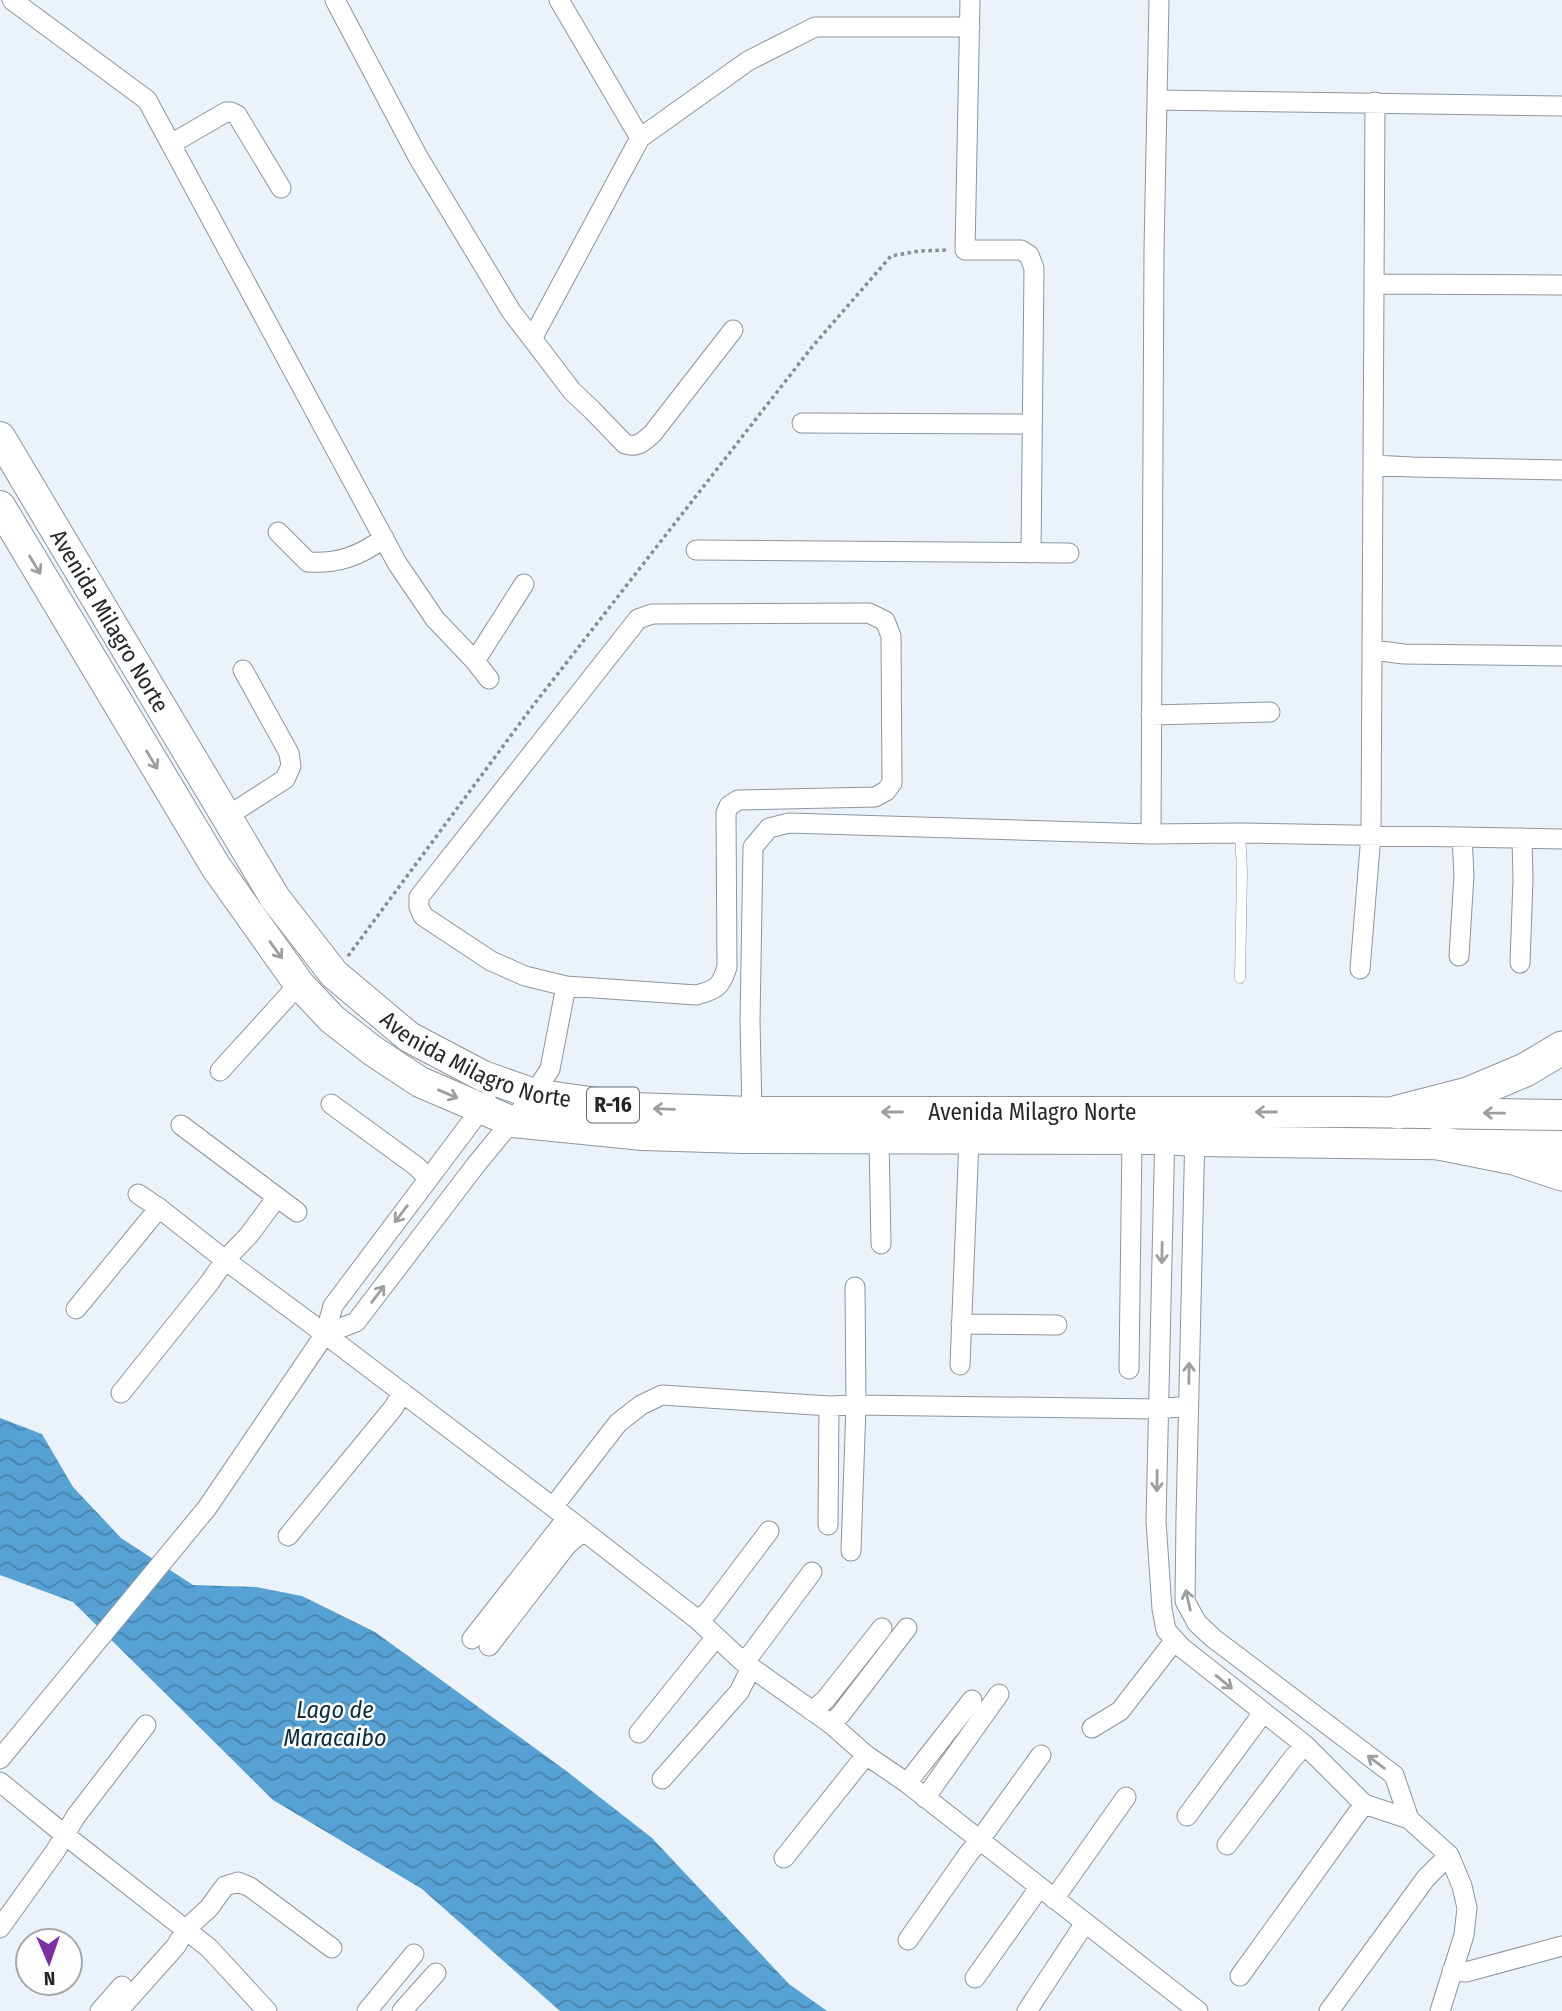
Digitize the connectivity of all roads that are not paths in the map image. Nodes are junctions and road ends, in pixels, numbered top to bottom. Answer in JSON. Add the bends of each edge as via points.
{"nodes":[{"id":1,"x":12,"y":0,"type":"edge"},
{"id":2,"x":335,"y":0,"type":"edge"},
{"id":3,"x":559,"y":0,"type":"edge"},
{"id":4,"x":970,"y":0,"type":"edge"},
{"id":5,"x":1159,"y":0,"type":"edge"},
{"id":6,"x":970,"y":27,"type":"junction"},
{"id":7,"x":1157,"y":100,"type":"junction"},
{"id":8,"x":1375,"y":102,"type":"junction"},
{"id":9,"x":1562,"y":106,"type":"edge"},
{"id":10,"x":640,"y":138,"type":"junction"},
{"id":11,"x":171,"y":144,"type":"junction"},
{"id":12,"x":281,"y":188,"type":"dead end"},
{"id":13,"x":1374,"y":284,"type":"junction"},
{"id":14,"x":1562,"y":285,"type":"edge"},
{"id":15,"x":733,"y":330,"type":"dead end"},
{"id":16,"x":532,"y":339,"type":"junction"},
{"id":17,"x":802,"y":424,"type":"dead end"},
{"id":18,"x":1032,"y":424,"type":"junction"},
{"id":19,"x":1,"y":442,"type":"edge"},
{"id":20,"x":1373,"y":465,"type":"junction"},
{"id":21,"x":1562,"y":470,"type":"edge"},
{"id":22,"x":0,"y":506,"type":"edge"},
{"id":23,"x":278,"y":532,"type":"dead end"},
{"id":24,"x":384,"y":538,"type":"junction"},
{"id":25,"x":696,"y":550,"type":"dead end"},
{"id":26,"x":1031,"y":553,"type":"junction"},
{"id":27,"x":1069,"y":553,"type":"dead end"},
{"id":28,"x":524,"y":584,"type":"dead end"},
{"id":29,"x":1373,"y":650,"type":"junction"},
{"id":30,"x":1562,"y":656,"type":"edge"},
{"id":31,"x":475,"y":661,"type":"junction"},
{"id":32,"x":243,"y":670,"type":"dead end"},
{"id":33,"x":489,"y":679,"type":"dead end"},
{"id":34,"x":1270,"y":712,"type":"dead end"},
{"id":35,"x":1151,"y":715,"type":"junction"},
{"id":36,"x":226,"y":817,"type":"junction"},
{"id":37,"x":1240,"y":833,"type":"junction"},
{"id":38,"x":1150,"y":834,"type":"junction"},
{"id":39,"x":1371,"y":835,"type":"junction"},
{"id":40,"x":1462,"y":837,"type":"junction"},
{"id":41,"x":1522,"y":838,"type":"junction"},
{"id":42,"x":1562,"y":839,"type":"edge"},
{"id":43,"x":1459,"y":956,"type":"dead end"},
{"id":44,"x":1520,"y":963,"type":"dead end"},
{"id":45,"x":1360,"y":969,"type":"dead end"},
{"id":46,"x":1240,"y":978,"type":"dead end"},
{"id":47,"x":299,"y":984,"type":"junction"},
{"id":48,"x":566,"y":986,"type":"junction"},
{"id":49,"x":1562,"y":1048,"type":"edge"},
{"id":50,"x":220,"y":1071,"type":"dead end"},
{"id":51,"x":503,"y":1083,"type":"junction"},
{"id":52,"x":534,"y":1094,"type":"junction"},
{"id":53,"x":331,"y":1104,"type":"dead end"},
{"id":54,"x":481,"y":1108,"type":"junction"},
{"id":55,"x":752,"y":1112,"type":"junction"},
{"id":56,"x":1196,"y":1112,"type":"junction"},
{"id":57,"x":1398,"y":1112,"type":"junction"},
{"id":58,"x":1562,"y":1115,"type":"edge"},
{"id":59,"x":513,"y":1122,"type":"junction"},
{"id":60,"x":181,"y":1125,"type":"dead end"},
{"id":61,"x":1166,"y":1125,"type":"junction"},
{"id":62,"x":878,"y":1139,"type":"junction"},
{"id":63,"x":969,"y":1139,"type":"junction"},
{"id":64,"x":1132,"y":1140,"type":"junction"},
{"id":65,"x":1195,"y":1141,"type":"junction"},
{"id":66,"x":1439,"y":1143,"type":"junction"},
{"id":67,"x":1562,"y":1146,"type":"edge"},
{"id":68,"x":1562,"y":1174,"type":"edge"},
{"id":69,"x":428,"y":1178,"type":"junction"},
{"id":70,"x":138,"y":1195,"type":"dead end"},
{"id":71,"x":277,"y":1197,"type":"junction"},
{"id":72,"x":1164,"y":1206,"type":"junction"},
{"id":73,"x":159,"y":1208,"type":"junction"},
{"id":74,"x":1132,"y":1208,"type":"junction"},
{"id":75,"x":298,"y":1212,"type":"dead end"},
{"id":76,"x":881,"y":1244,"type":"dead end"},
{"id":77,"x":225,"y":1260,"type":"junction"},
{"id":78,"x":855,"y":1287,"type":"dead end"},
{"id":79,"x":76,"y":1309,"type":"dead end"},
{"id":80,"x":961,"y":1324,"type":"junction"},
{"id":81,"x":1057,"y":1325,"type":"dead end"},
{"id":82,"x":325,"y":1334,"type":"junction"},
{"id":83,"x":960,"y":1365,"type":"dead end"},
{"id":84,"x":1129,"y":1369,"type":"dead end"},
{"id":85,"x":402,"y":1392,"type":"junction"},
{"id":86,"x":121,"y":1393,"type":"dead end"},
{"id":87,"x":856,"y":1405,"type":"junction"},
{"id":88,"x":829,"y":1406,"type":"junction"},
{"id":89,"x":1188,"y":1406,"type":"junction"},
{"id":90,"x":1158,"y":1409,"type":"junction"},
{"id":91,"x":560,"y":1513,"type":"junction"},
{"id":92,"x":828,"y":1525,"type":"dead end"},
{"id":93,"x":583,"y":1531,"type":"junction"},
{"id":94,"x":769,"y":1531,"type":"dead end"},
{"id":95,"x":288,"y":1536,"type":"dead end"},
{"id":96,"x":851,"y":1551,"type":"dead end"},
{"id":97,"x":812,"y":1572,"type":"dead end"},
{"id":98,"x":698,"y":1620,"type":"junction"},
{"id":99,"x":882,"y":1628,"type":"dead end"},
{"id":100,"x":907,"y":1628,"type":"dead end"},
{"id":101,"x":716,"y":1637,"type":"junction"},
{"id":102,"x":1175,"y":1640,"type":"junction"},
{"id":103,"x":747,"y":1664,"type":"junction"},
{"id":104,"x":999,"y":1694,"type":"dead end"},
{"id":105,"x":972,"y":1700,"type":"dead end"},
{"id":106,"x":812,"y":1712,"type":"junction"},
{"id":107,"x":1263,"y":1713,"type":"junction"},
{"id":108,"x":831,"y":1724,"type":"junction"},
{"id":109,"x":146,"y":1726,"type":"dead end"},
{"id":110,"x":1092,"y":1728,"type":"dead end"},
{"id":111,"x":639,"y":1733,"type":"dead end"},
{"id":112,"x":1305,"y":1745,"type":"junction"},
{"id":113,"x":866,"y":1755,"type":"junction"},
{"id":114,"x":1041,"y":1755,"type":"dead end"},
{"id":115,"x":0,"y":1759,"type":"edge"},
{"id":116,"x":662,"y":1779,"type":"dead end"},
{"id":117,"x":0,"y":1782,"type":"edge"},
{"id":118,"x":907,"y":1783,"type":"junction"},
{"id":119,"x":1126,"y":1797,"type":"dead end"},
{"id":120,"x":925,"y":1798,"type":"junction"},
{"id":121,"x":1364,"y":1804,"type":"junction"},
{"id":122,"x":1187,"y":1816,"type":"dead end"},
{"id":123,"x":1409,"y":1819,"type":"junction"},
{"id":124,"x":65,"y":1835,"type":"junction"},
{"id":125,"x":979,"y":1841,"type":"junction"},
{"id":126,"x":1227,"y":1845,"type":"dead end"},
{"id":127,"x":1449,"y":1855,"type":"junction"},
{"id":128,"x":785,"y":1858,"type":"dead end"},
{"id":129,"x":1047,"y":1893,"type":"junction"},
{"id":130,"x":1085,"y":1923,"type":"junction"},
{"id":131,"x":182,"y":1926,"type":"junction"},
{"id":132,"x":0,"y":1928,"type":"edge"},
{"id":133,"x":908,"y":1940,"type":"dead end"},
{"id":134,"x":1562,"y":1946,"type":"edge"},
{"id":135,"x":332,"y":1948,"type":"dead end"},
{"id":136,"x":414,"y":1954,"type":"dead end"},
{"id":137,"x":1452,"y":1971,"type":"junction"},
{"id":138,"x":436,"y":1973,"type":"dead end"},
{"id":139,"x":1240,"y":1976,"type":"dead end"},
{"id":140,"x":975,"y":1978,"type":"dead end"},
{"id":141,"x":1189,"y":2009,"type":"edge"},
{"id":142,"x":100,"y":2011,"type":"edge"},
{"id":143,"x":118,"y":2011,"type":"edge"},
{"id":144,"x":267,"y":2011,"type":"edge"},
{"id":145,"x":367,"y":2011,"type":"edge"},
{"id":146,"x":402,"y":2011,"type":"edge"},
{"id":147,"x":1027,"y":2011,"type":"edge"},
{"id":148,"x":1329,"y":2011,"type":"edge"},
{"id":149,"x":1440,"y":2011,"type":"edge"}],
"edges":[{"from":1,"to":11,"type":"street","via":[[147,100]]},
{"from":2,"to":16,"type":"street","via":[[418,157]]},
{"from":3,"to":10,"type":"street"},
{"from":4,"to":6,"type":"street"},
{"from":5,"to":7,"type":"street"},
{"from":6,"to":10,"type":"street","via":[[816,27],[748,61]]},
{"from":6,"to":18,"type":"street","via":[[965,250],[1021,250],[1029,255],[1034,268]]},
{"from":7,"to":8,"type":"street"},
{"from":7,"to":35,"type":"street"},
{"from":8,"to":9,"type":"street"},
{"from":8,"to":13,"type":"street"},
{"from":10,"to":16,"type":"street"},
{"from":11,"to":12,"type":"street","via":[[231,112]]},
{"from":11,"to":24,"type":"street"},
{"from":13,"to":14,"type":"street"},
{"from":13,"to":20,"type":"street"},
{"from":15,"to":16,"type":"street","via":[[653,433],[633,446],[625,444],[572,391]]},
{"from":17,"to":18,"type":"street"},
{"from":18,"to":26,"type":"street"},
{"from":19,"to":36,"type":"main road","name":"Avenida Milagro Norte","number":"R-16"},
{"from":20,"to":21,"type":"street"},
{"from":20,"to":29,"type":"street"},
{"from":22,"to":47,"type":"main road","name":"Avenida Milagro Norte","number":"R-16","one_way":true,"via":[[216,867]]},
{"from":23,"to":24,"type":"street","via":[[308,562],[329,563],[368,550]]},
{"from":24,"to":31,"type":"street","via":[[435,619]]},
{"from":25,"to":26,"type":"street"},
{"from":26,"to":27,"type":"street"},
{"from":28,"to":31,"type":"street"},
{"from":29,"to":30,"type":"street"},
{"from":29,"to":39,"type":"street"},
{"from":31,"to":33,"type":"street"},
{"from":32,"to":36,"type":"street","via":[[289,753],[291,766],[285,779]]},
{"from":34,"to":35,"type":"street"},
{"from":35,"to":38,"type":"street"},
{"from":36,"to":51,"type":"main road","name":"Avenida Milagro Norte","number":"R-16","via":[[275,898],[334,974],[409,1037]]},
{"from":37,"to":38,"type":"street"},
{"from":37,"to":39,"type":"street"},
{"from":37,"to":46,"type":"lane"},
{"from":38,"to":55,"type":"street","via":[[789,823],[769,828],[753,847]]},
{"from":39,"to":40,"type":"street"},
{"from":39,"to":45,"type":"street"},
{"from":40,"to":41,"type":"street"},
{"from":40,"to":43,"type":"street"},
{"from":41,"to":42,"type":"street"},
{"from":41,"to":44,"type":"street"},
{"from":47,"to":50,"type":"street"},
{"from":47,"to":54,"type":"main road","name":"Avenida Milagro Norte","number":"R-16","one_way":true,"via":[[332,1020],[373,1051],[420,1082]]},
{"from":48,"to":48,"type":"street","via":[[696,995],[713,991],[722,982],[727,967],[729,806],[738,800],[875,797],[892,783],[891,636],[885,621],[869,613],[652,614],[638,619],[419,897],[423,916],[491,961]]},
{"from":48,"to":52,"type":"street","via":[[550,1069]]},
{"from":49,"to":57,"type":"highway","via":[[1468,1094]]},
{"from":51,"to":52,"type":"main road","name":"Avenida Milagro Norte","number":"R-16"},
{"from":51,"to":54,"type":"street"},
{"from":55,"to":52,"type":"main road","name":"Avenida Milagro Norte","number":"R-16","one_way":true,"via":[[632,1108]]},
{"from":52,"to":59,"type":"street"},
{"from":53,"to":69,"type":"street"},
{"from":54,"to":59,"type":"main road","name":"Avenida Milagro Norte","number":"R-16"},
{"from":54,"to":69,"type":"street"},
{"from":61,"to":55,"type":"main road","name":"Avenida Milagro Norte","number":"R-16","one_way":true},
{"from":57,"to":56,"type":"main road","name":"Avenida Milagro Norte","number":"R-16","one_way":true},
{"from":56,"to":61,"type":"main road","name":"Avenida Milagro Norte","number":"R-16"},
{"from":56,"to":65,"type":"street"},
{"from":58,"to":57,"type":"main road","name":"Avenida Milagro Norte","number":"R-16","one_way":true},
{"from":59,"to":62,"type":"main road","name":"Avenida Milagro Norte","number":"R-16","via":[[643,1135]]},
{"from":82,"to":59,"type":"street","one_way":true,"via":[[356,1322]]},
{"from":60,"to":71,"type":"street"},
{"from":61,"to":64,"type":"main road","name":"Avenida Milagro Norte","number":"R-16"},
{"from":61,"to":65,"type":"main road","name":"Avenida Milagro Norte","number":"R-16"},
{"from":61,"to":72,"type":"street"},
{"from":62,"to":63,"type":"main road","name":"Avenida Milagro Norte","number":"R-16"},
{"from":62,"to":76,"type":"street"},
{"from":63,"to":64,"type":"main road","name":"Avenida Milagro Norte","number":"R-16"},
{"from":63,"to":80,"type":"street"},
{"from":64,"to":74,"type":"street"},
{"from":65,"to":66,"type":"main road","name":"Avenida Milagro Norte","number":"R-16"},
{"from":89,"to":65,"type":"street","one_way":true},
{"from":66,"to":67,"type":"main road","name":"Avenida Milagro Norte","number":"R-16"},
{"from":66,"to":68,"type":"highway","via":[[1514,1158]]},
{"from":69,"to":82,"type":"street","one_way":true,"via":[[333,1306]]},
{"from":70,"to":73,"type":"street"},
{"from":71,"to":75,"type":"street"},
{"from":71,"to":77,"type":"street"},
{"from":72,"to":74,"type":"street"},
{"from":72,"to":90,"type":"street","one_way":true},
{"from":73,"to":77,"type":"street"},
{"from":73,"to":79,"type":"street"},
{"from":74,"to":84,"type":"street"},
{"from":77,"to":82,"type":"street"},
{"from":77,"to":86,"type":"street"},
{"from":78,"to":87,"type":"street"},
{"from":80,"to":81,"type":"street"},
{"from":80,"to":83,"type":"street"},
{"from":82,"to":85,"type":"street"},
{"from":82,"to":115,"type":"street","via":[[207,1508]]},
{"from":85,"to":91,"type":"street"},
{"from":85,"to":95,"type":"street"},
{"from":87,"to":88,"type":"street"},
{"from":87,"to":90,"type":"street"},
{"from":87,"to":96,"type":"street"},
{"from":88,"to":91,"type":"street","via":[[662,1395],[618,1423]]},
{"from":88,"to":92,"type":"street"},
{"from":89,"to":90,"type":"street"},
{"from":123,"to":89,"type":"street","one_way":true,"via":[[1394,1775],[1213,1638],[1197,1623],[1185,1601]]},
{"from":90,"to":102,"type":"street","one_way":true,"via":[[1156,1521],[1161,1609],[1166,1630]]},
{"from":91,"to":93,"type":"street"},
{"from":91,"to":93,"type":"street","via":[[480,1642]]},
{"from":93,"to":98,"type":"street"},
{"from":94,"to":98,"type":"street"},
{"from":97,"to":103,"type":"street"},
{"from":98,"to":101,"type":"street"},
{"from":99,"to":106,"type":"street"},
{"from":100,"to":108,"type":"street"},
{"from":101,"to":103,"type":"street"},
{"from":101,"to":111,"type":"street"},
{"from":102,"to":107,"type":"street","one_way":true},
{"from":102,"to":110,"type":"street","via":[[1120,1711]]},
{"from":103,"to":106,"type":"street"},
{"from":103,"to":116,"type":"street","via":[[739,1692]]},
{"from":104,"to":120,"type":"street"},
{"from":105,"to":118,"type":"street"},
{"from":106,"to":108,"type":"street"},
{"from":107,"to":112,"type":"street"},
{"from":107,"to":122,"type":"street"},
{"from":108,"to":113,"type":"street"},
{"from":109,"to":124,"type":"street"},
{"from":112,"to":121,"type":"street"},
{"from":112,"to":126,"type":"street"},
{"from":113,"to":118,"type":"street"},
{"from":113,"to":128,"type":"street"},
{"from":114,"to":125,"type":"street"},
{"from":117,"to":124,"type":"street"},
{"from":118,"to":120,"type":"street"},
{"from":119,"to":129,"type":"street"},
{"from":120,"to":125,"type":"street"},
{"from":121,"to":123,"type":"street"},
{"from":121,"to":139,"type":"street"},
{"from":123,"to":127,"type":"street"},
{"from":124,"to":131,"type":"street"},
{"from":124,"to":132,"type":"street"},
{"from":125,"to":129,"type":"street"},
{"from":125,"to":133,"type":"street"},
{"from":127,"to":137,"type":"street","via":[[1467,1908]]},
{"from":127,"to":148,"type":"street","via":[[1426,1878]]},
{"from":129,"to":130,"type":"street"},
{"from":129,"to":140,"type":"street"},
{"from":130,"to":141,"type":"street"},
{"from":130,"to":147,"type":"street"},
{"from":131,"to":135,"type":"street","via":[[209,1908],[225,1886],[238,1882],[250,1886]]},
{"from":131,"to":142,"type":"street"},
{"from":131,"to":143,"type":"street","via":[[176,1946]]},
{"from":131,"to":144,"type":"street","via":[[209,1948]]},
{"from":134,"to":137,"type":"street","via":[[1466,1972]]},
{"from":136,"to":145,"type":"street"},
{"from":137,"to":149,"type":"street"},
{"from":138,"to":146,"type":"street"}]}
